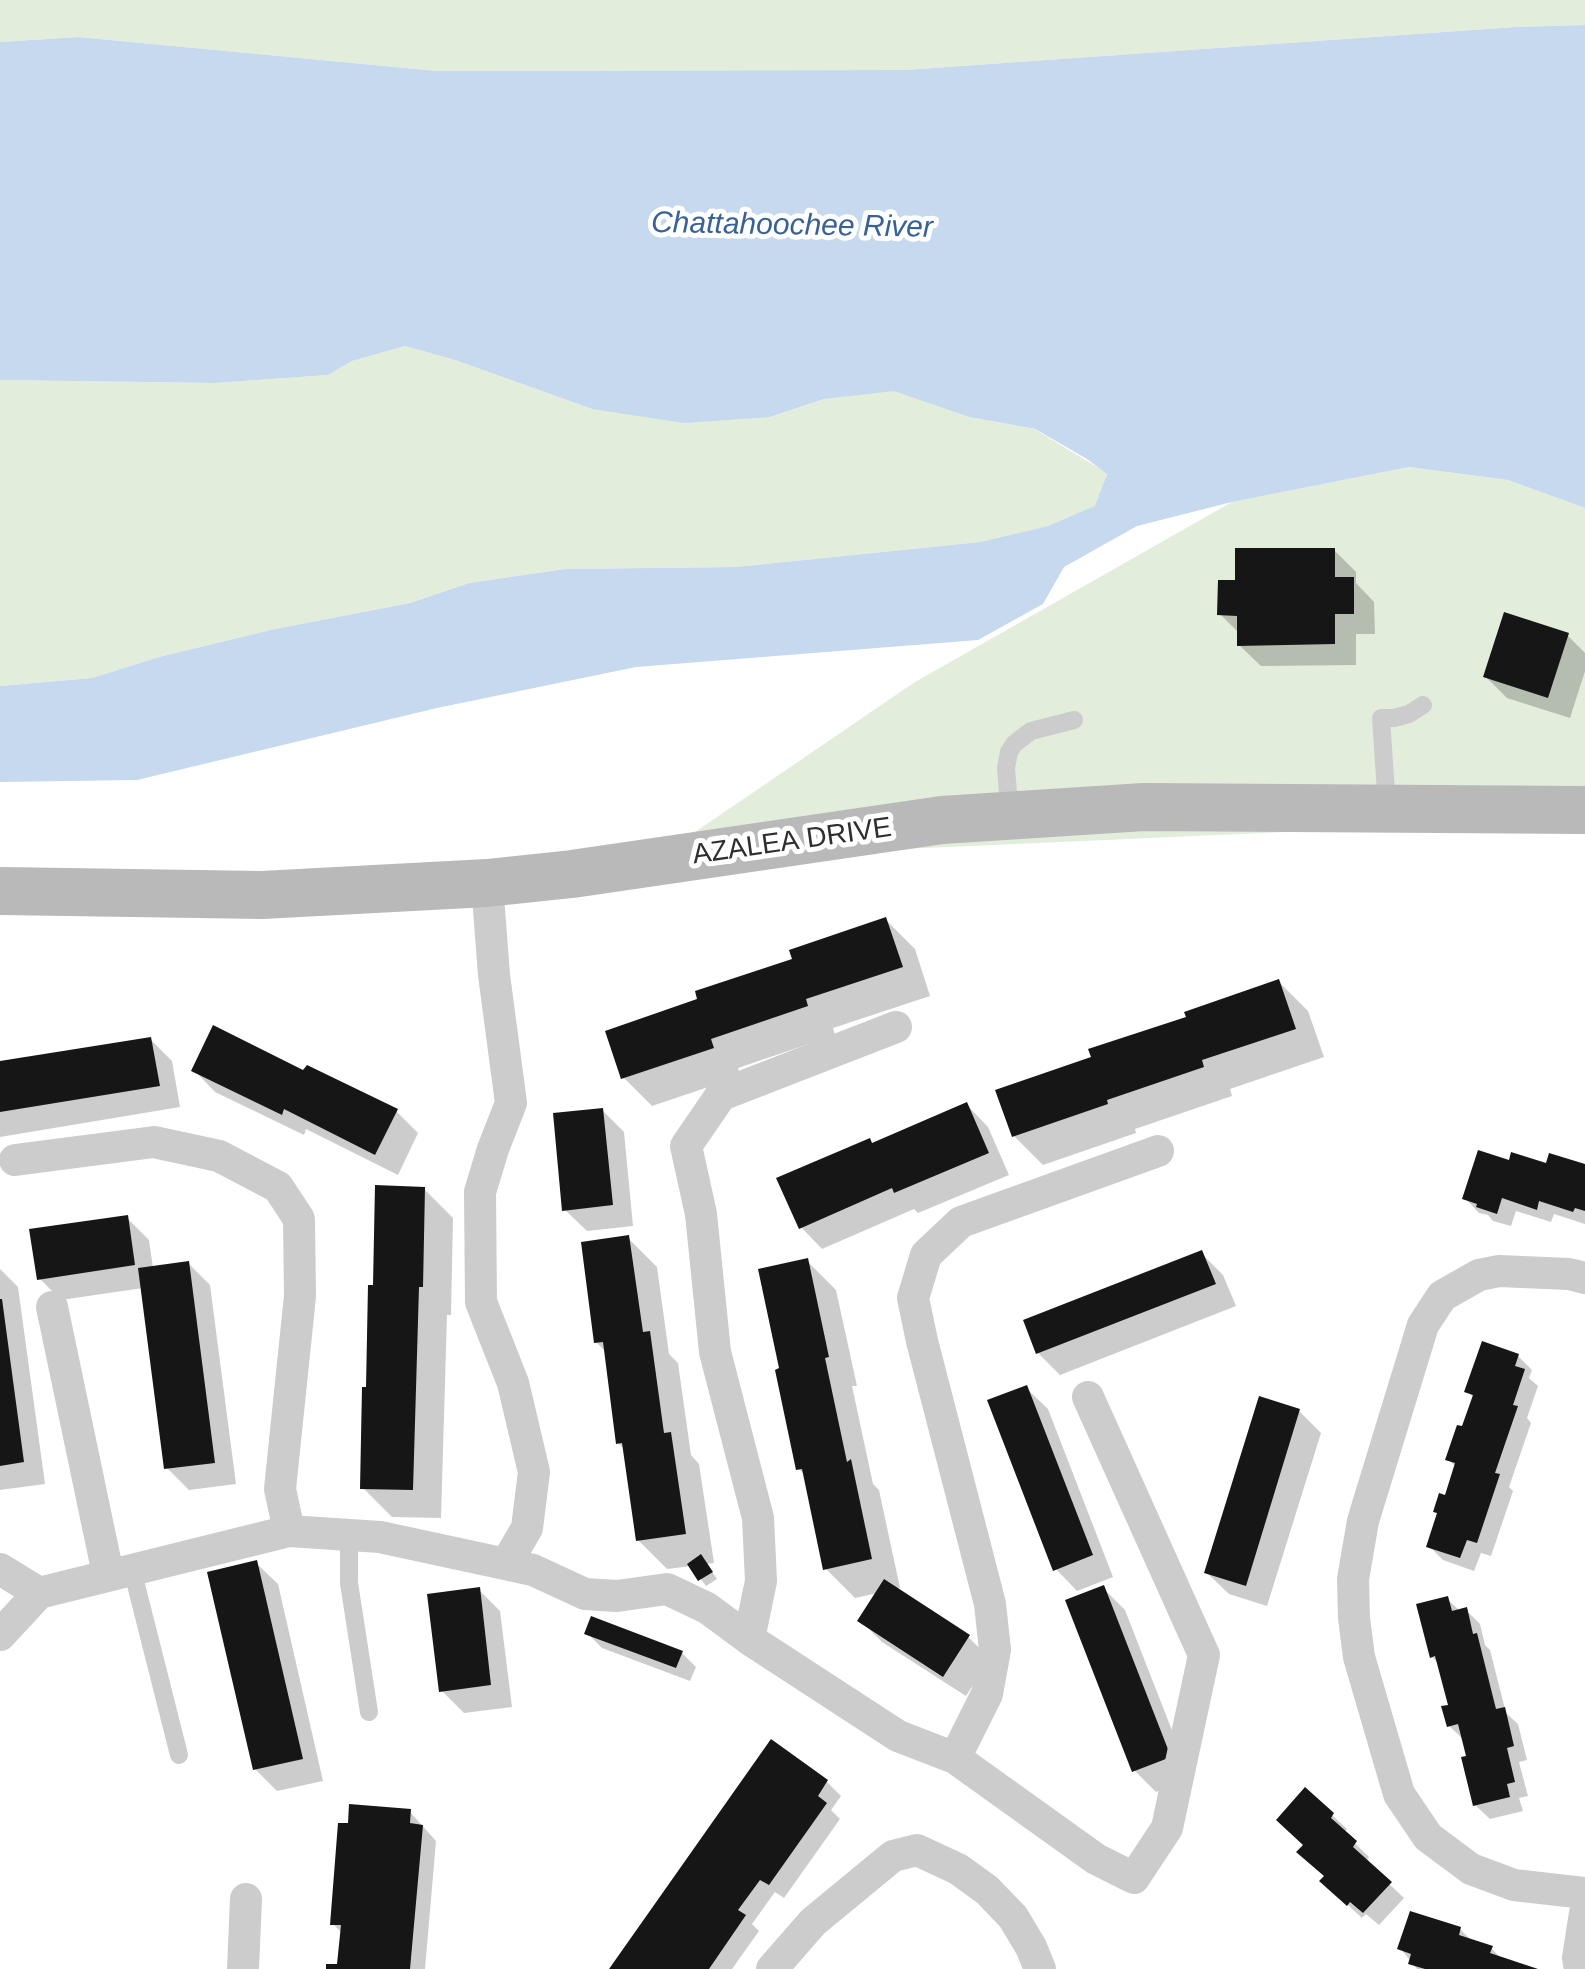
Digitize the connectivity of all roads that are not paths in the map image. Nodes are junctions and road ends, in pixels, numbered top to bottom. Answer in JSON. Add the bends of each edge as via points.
{"nodes":[{"id":1,"x":1423,"y":705,"type":"dead end"},
{"id":2,"x":1074,"y":720,"type":"dead end"},
{"id":3,"x":1387,"y":808,"type":"junction"},
{"id":4,"x":1585,"y":810,"type":"edge"},
{"id":5,"x":1010,"y":816,"type":"junction"},
{"id":6,"x":487,"y":883,"type":"junction"},
{"id":7,"x":0,"y":891,"type":"edge"},
{"id":8,"x":896,"y":1027,"type":"dead end"},
{"id":9,"x":1158,"y":1151,"type":"dead end"},
{"id":10,"x":14,"y":1160,"type":"dead end"},
{"id":11,"x":1585,"y":1278,"type":"edge"},
{"id":12,"x":52,"y":1307,"type":"dead end"},
{"id":13,"x":1088,"y":1397,"type":"dead end"},
{"id":14,"x":289,"y":1531,"type":"junction"},
{"id":15,"x":349,"y":1535,"type":"junction"},
{"id":16,"x":506,"y":1564,"type":"junction"},
{"id":17,"x":0,"y":1569,"type":"edge"},
{"id":18,"x":120,"y":1572,"type":"junction"},
{"id":19,"x":39,"y":1592,"type":"junction"},
{"id":20,"x":0,"y":1636,"type":"edge"},
{"id":21,"x":748,"y":1639,"type":"junction"},
{"id":22,"x":369,"y":1712,"type":"dead end"},
{"id":23,"x":179,"y":1755,"type":"dead end"},
{"id":24,"x":955,"y":1758,"type":"junction"},
{"id":25,"x":1585,"y":1893,"type":"edge"},
{"id":26,"x":246,"y":1899,"type":"dead end"},
{"id":27,"x":1585,"y":1914,"type":"edge"},
{"id":28,"x":243,"y":1969,"type":"edge"},
{"id":29,"x":772,"y":1969,"type":"edge"},
{"id":30,"x":1040,"y":1969,"type":"edge"},
{"id":31,"x":1580,"y":1969,"type":"edge"}],
"edges":[{"from":1,"to":3,"type":"lane","via":[[1381,718]]},
{"from":2,"to":5,"type":"lane","via":[[1032,730],[1014,744],[1006,768]]},
{"from":3,"to":4,"type":"street","name":"AZALEA DRIVE"},
{"from":3,"to":5,"type":"street","name":"AZALEA DRIVE","via":[[1144,807]]},
{"from":5,"to":6,"type":"street","name":"AZALEA DRIVE"},
{"from":6,"to":7,"type":"street","name":"AZALEA DRIVE","via":[[262,895]]},
{"from":6,"to":16,"type":"street","via":[[512,1103],[480,1192],[480,1302],[512,1382],[534,1472],[527,1528]]},
{"from":8,"to":21,"type":"street","via":[[722,1095],[686,1146],[715,1352],[758,1518],[761,1581]]},
{"from":9,"to":24,"type":"street","via":[[961,1222],[926,1256],[913,1298],[996,1650],[986,1694]]},
{"from":10,"to":14,"type":"street","via":[[154,1142],[219,1156],[278,1186],[299,1219],[300,1296],[280,1489]]},
{"from":11,"to":25,"type":"street","via":[[1499,1271],[1442,1296],[1423,1325],[1363,1522],[1353,1579],[1359,1657],[1399,1794],[1428,1837],[1471,1870],[1514,1886]]},
{"from":12,"to":18,"type":"street"},
{"from":13,"to":24,"type":"street","via":[[1204,1655],[1167,1828],[1134,1878],[1096,1859]]},
{"from":14,"to":15,"type":"street"},
{"from":14,"to":18,"type":"street"},
{"from":15,"to":16,"type":"street"},
{"from":15,"to":22,"type":"lane"},
{"from":16,"to":21,"type":"street","via":[[586,1594],[666,1589],[707,1608]]},
{"from":17,"to":19,"type":"street"},
{"from":18,"to":19,"type":"street"},
{"from":18,"to":23,"type":"lane"},
{"from":19,"to":20,"type":"street"},
{"from":21,"to":24,"type":"street","via":[[898,1736]]},
{"from":26,"to":28,"type":"street"},
{"from":27,"to":31,"type":"street"},
{"from":29,"to":30,"type":"street","via":[[813,1922],[894,1856],[917,1850],[986,1890],[1013,1917]]}]}
